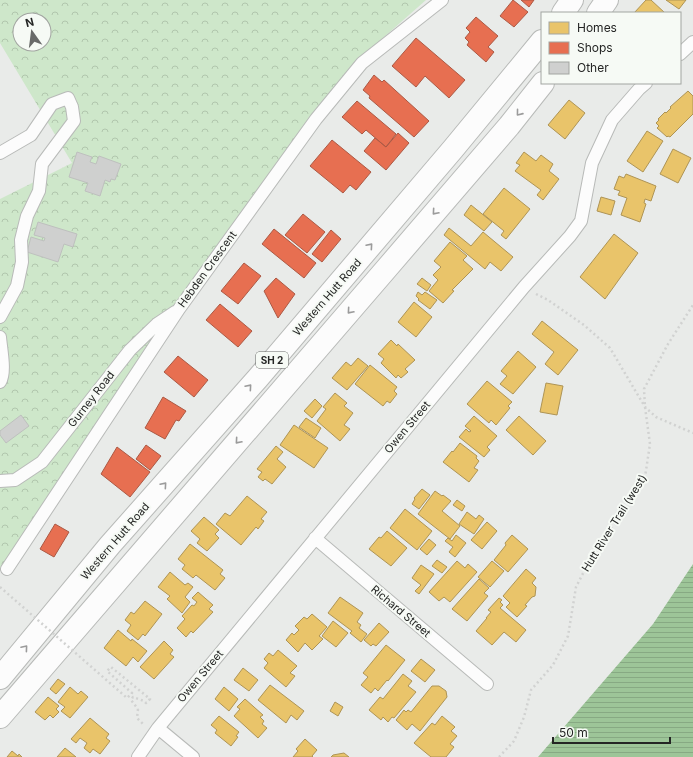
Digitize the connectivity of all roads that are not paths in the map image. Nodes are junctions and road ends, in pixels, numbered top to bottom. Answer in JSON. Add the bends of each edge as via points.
{"nodes":[{"id":1,"x":442,"y":0,"type":"edge"},
{"id":2,"x":572,"y":0,"type":"edge"},
{"id":3,"x":608,"y":0,"type":"edge"},
{"id":4,"x":564,"y":12,"type":"edge"},
{"id":5,"x":599,"y":12,"type":"edge"},
{"id":6,"x":541,"y":42,"type":"edge"},
{"id":7,"x":693,"y":42,"type":"edge"},
{"id":8,"x":681,"y":53,"type":"edge"},
{"id":9,"x":543,"y":84,"type":"edge"},
{"id":10,"x":645,"y":84,"type":"edge"},
{"id":11,"x":0,"y":153,"type":"edge"},
{"id":12,"x":179,"y":309,"type":"junction"},
{"id":13,"x":0,"y":317,"type":"edge"},
{"id":14,"x":0,"y":337,"type":"edge"},
{"id":15,"x":0,"y":382,"type":"edge"},
{"id":16,"x":0,"y":481,"type":"edge"},
{"id":17,"x":315,"y":538,"type":"junction"},
{"id":18,"x":7,"y":569,"type":"dead end"},
{"id":19,"x":0,"y":678,"type":"edge"},
{"id":20,"x":487,"y":684,"type":"dead end"},
{"id":21,"x":0,"y":717,"type":"edge"},
{"id":22,"x":156,"y":730,"type":"junction"},
{"id":23,"x":138,"y":757,"type":"edge"},
{"id":24,"x":193,"y":757,"type":"edge"}],
"edges":[{"from":1,"to":12,"type":"street","name":"Hebden Crescent","via":[[362,63],[316,119]]},
{"from":2,"to":4,"type":"highway"},
{"from":3,"to":5,"type":"highway"},
{"from":19,"to":6,"type":"highway","name":"Western Hutt Road","number":"SH 2","one_way":true,"via":[[110,546],[448,155]]},
{"from":7,"to":8,"type":"street"},
{"from":9,"to":21,"type":"highway","number":"SH 2","one_way":true},
{"from":10,"to":17,"type":"street","name":"Owen Street","via":[[612,120],[592,163],[581,221]]},
{"from":11,"to":13,"type":"street","via":[[31,135],[52,104],[68,98],[74,121],[42,164],[39,191],[27,216],[21,240],[22,262],[17,286]]},
{"from":12,"to":16,"type":"street","name":"Gurney Road","via":[[157,324],[130,350],[42,462],[15,480]]},
{"from":12,"to":18,"type":"street","name":"Hebden Crescent"},
{"from":14,"to":15,"type":"street"},
{"from":17,"to":20,"type":"street","name":"Richard Street"},
{"from":17,"to":22,"type":"street","name":"Owen Street"},
{"from":22,"to":23,"type":"street","name":"Owen Street"},
{"from":22,"to":24,"type":"street"}]}
